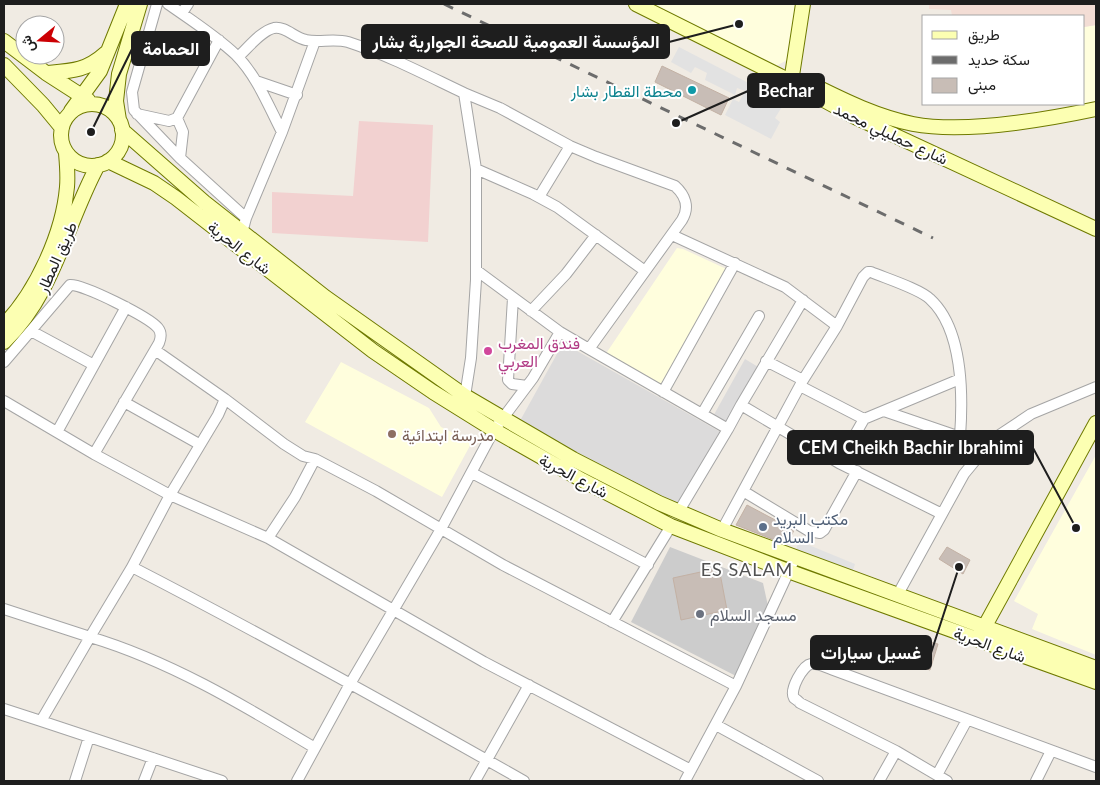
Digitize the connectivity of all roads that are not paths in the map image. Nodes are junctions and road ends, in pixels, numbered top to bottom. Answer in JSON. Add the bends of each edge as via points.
{"nodes":[{"id":1,"x":127,"y":4,"type":"edge"},
{"id":2,"x":140,"y":4,"type":"edge"},
{"id":3,"x":157,"y":4,"type":"edge"},
{"id":4,"x":168,"y":4,"type":"edge"},
{"id":5,"x":188,"y":4,"type":"edge"},
{"id":6,"x":636,"y":4,"type":"edge"},
{"id":7,"x":803,"y":4,"type":"edge"},
{"id":8,"x":182,"y":13,"type":"junction"},
{"id":9,"x":218,"y":40,"type":"junction"},
{"id":10,"x":315,"y":41,"type":"junction"},
{"id":11,"x":4,"y":42,"type":"edge"},
{"id":12,"x":110,"y":49,"type":"junction"},
{"id":13,"x":238,"y":57,"type":"junction"},
{"id":14,"x":4,"y":65,"type":"edge"},
{"id":15,"x":46,"y":73,"type":"junction"},
{"id":16,"x":256,"y":81,"type":"junction"},
{"id":17,"x":797,"y":86,"type":"junction"},
{"id":18,"x":464,"y":93,"type":"junction"},
{"id":19,"x":81,"y":95,"type":"junction"},
{"id":20,"x":297,"y":95,"type":"junction"},
{"id":21,"x":93,"y":104,"type":"junction"},
{"id":22,"x":1096,"y":109,"type":"edge"},
{"id":23,"x":71,"y":111,"type":"junction"},
{"id":24,"x":137,"y":114,"type":"junction"},
{"id":25,"x":177,"y":118,"type":"junction"},
{"id":26,"x":121,"y":125,"type":"junction"},
{"id":27,"x":62,"y":128,"type":"junction"},
{"id":28,"x":282,"y":132,"type":"junction"},
{"id":29,"x":570,"y":146,"type":"junction"},
{"id":30,"x":66,"y":153,"type":"junction"},
{"id":31,"x":180,"y":158,"type":"junction"},
{"id":32,"x":103,"y":163,"type":"junction"},
{"id":33,"x":476,"y":169,"type":"junction"},
{"id":34,"x":539,"y":197,"type":"junction"},
{"id":35,"x":246,"y":218,"type":"junction"},
{"id":36,"x":1096,"y":229,"type":"edge"},
{"id":37,"x":242,"y":233,"type":"junction"},
{"id":38,"x":596,"y":235,"type":"junction"},
{"id":39,"x":672,"y":235,"type":"junction"},
{"id":40,"x":735,"y":263,"type":"junction"},
{"id":41,"x":476,"y":270,"type":"junction"},
{"id":42,"x":644,"y":271,"type":"junction"},
{"id":43,"x":513,"y":298,"type":"junction"},
{"id":44,"x":803,"y":300,"type":"junction"},
{"id":45,"x":126,"y":307,"type":"junction"},
{"id":46,"x":531,"y":311,"type":"junction"},
{"id":47,"x":759,"y":316,"type":"dead end"},
{"id":48,"x":4,"y":325,"type":"edge"},
{"id":49,"x":836,"y":326,"type":"junction"},
{"id":50,"x":31,"y":331,"type":"junction"},
{"id":51,"x":560,"y":332,"type":"junction"},
{"id":52,"x":4,"y":342,"type":"edge"},
{"id":53,"x":589,"y":349,"type":"junction"},
{"id":54,"x":155,"y":350,"type":"junction"},
{"id":55,"x":766,"y":361,"type":"junction"},
{"id":56,"x":4,"y":362,"type":"edge"},
{"id":57,"x":94,"y":365,"type":"junction"},
{"id":58,"x":960,"y":379,"type":"junction"},
{"id":59,"x":801,"y":383,"type":"junction"},
{"id":60,"x":527,"y":386,"type":"junction"},
{"id":61,"x":1096,"y":387,"type":"edge"},
{"id":62,"x":663,"y":392,"type":"junction"},
{"id":63,"x":465,"y":396,"type":"junction"},
{"id":64,"x":226,"y":399,"type":"junction"},
{"id":65,"x":4,"y":402,"type":"edge"},
{"id":66,"x":124,"y":402,"type":"junction"},
{"id":67,"x":741,"y":405,"type":"junction"},
{"id":68,"x":884,"y":411,"type":"junction"},
{"id":69,"x":702,"y":414,"type":"junction"},
{"id":70,"x":503,"y":418,"type":"junction"},
{"id":71,"x":864,"y":418,"type":"junction"},
{"id":72,"x":1096,"y":423,"type":"edge"},
{"id":73,"x":777,"y":427,"type":"junction"},
{"id":74,"x":728,"y":429,"type":"junction"},
{"id":75,"x":494,"y":430,"type":"junction"},
{"id":76,"x":57,"y":432,"type":"junction"},
{"id":77,"x":960,"y":437,"type":"junction"},
{"id":78,"x":199,"y":444,"type":"junction"},
{"id":79,"x":985,"y":448,"type":"junction"},
{"id":80,"x":94,"y":454,"type":"junction"},
{"id":81,"x":315,"y":459,"type":"junction"},
{"id":82,"x":839,"y":463,"type":"junction"},
{"id":83,"x":856,"y":470,"type":"junction"},
{"id":84,"x":472,"y":473,"type":"junction"},
{"id":85,"x":743,"y":491,"type":"junction"},
{"id":86,"x":170,"y":495,"type":"junction"},
{"id":87,"x":679,"y":511,"type":"junction"},
{"id":88,"x":942,"y":514,"type":"junction"},
{"id":89,"x":671,"y":526,"type":"junction"},
{"id":90,"x":440,"y":529,"type":"junction"},
{"id":91,"x":722,"y":530,"type":"junction"},
{"id":92,"x":268,"y":538,"type":"junction"},
{"id":93,"x":795,"y":558,"type":"junction"},
{"id":94,"x":648,"y":565,"type":"junction"},
{"id":95,"x":132,"y":567,"type":"junction"},
{"id":96,"x":788,"y":571,"type":"junction"},
{"id":97,"x":898,"y":594,"type":"junction"},
{"id":98,"x":4,"y":608,"type":"edge"},
{"id":99,"x":393,"y":610,"type":"junction"},
{"id":100,"x":612,"y":622,"type":"junction"},
{"id":101,"x":982,"y":633,"type":"junction"},
{"id":102,"x":90,"y":637,"type":"junction"},
{"id":103,"x":1096,"y":668,"type":"edge"},
{"id":104,"x":1096,"y":682,"type":"edge"},
{"id":105,"x":350,"y":684,"type":"junction"},
{"id":106,"x":529,"y":685,"type":"junction"},
{"id":107,"x":736,"y":686,"type":"junction"},
{"id":108,"x":4,"y":709,"type":"edge"},
{"id":109,"x":967,"y":720,"type":"junction"},
{"id":110,"x":41,"y":721,"type":"junction"},
{"id":111,"x":716,"y":725,"type":"junction"},
{"id":112,"x":89,"y":737,"type":"junction"},
{"id":113,"x":314,"y":748,"type":"junction"},
{"id":114,"x":896,"y":751,"type":"junction"},
{"id":115,"x":1051,"y":751,"type":"junction"},
{"id":116,"x":153,"y":758,"type":"junction"},
{"id":117,"x":487,"y":760,"type":"junction"},
{"id":118,"x":1096,"y":767,"type":"edge"},
{"id":119,"x":691,"y":770,"type":"junction"},
{"id":120,"x":937,"y":775,"type":"junction"},
{"id":121,"x":75,"y":781,"type":"edge"},
{"id":122,"x":144,"y":781,"type":"edge"},
{"id":123,"x":220,"y":781,"type":"edge"},
{"id":124,"x":297,"y":781,"type":"edge"},
{"id":125,"x":475,"y":781,"type":"edge"},
{"id":126,"x":524,"y":781,"type":"edge"},
{"id":127,"x":685,"y":781,"type":"edge"},
{"id":128,"x":818,"y":781,"type":"edge"},
{"id":129,"x":879,"y":781,"type":"edge"},
{"id":130,"x":947,"y":781,"type":"edge"},
{"id":131,"x":1036,"y":781,"type":"edge"}],
"edges":[{"from":1,"to":12,"type":"main road"},
{"from":2,"to":26,"type":"main road","via":[[119,74],[116,101]]},
{"from":3,"to":24,"type":"street","via":[[132,92],[132,104]]},
{"from":4,"to":8,"type":"street"},
{"from":5,"to":8,"type":"street"},
{"from":6,"to":17,"type":"main road","name":"شارع حمليلي محمد"},
{"from":7,"to":17,"type":"main road"},
{"from":8,"to":9,"type":"street"},
{"from":9,"to":13,"type":"street"},
{"from":9,"to":25,"type":"street"},
{"from":10,"to":13,"type":"street","via":[[274,28],[265,32]]},
{"from":10,"to":18,"type":"street","via":[[347,42]]},
{"from":10,"to":20,"type":"street"},
{"from":11,"to":15,"type":"main road"},
{"from":12,"to":15,"type":"main road","via":[[84,69]]},
{"from":12,"to":19,"type":"main road","via":[[100,71]]},
{"from":13,"to":16,"type":"street"},
{"from":14,"to":27,"type":"main road"},
{"from":15,"to":19,"type":"main road"},
{"from":16,"to":20,"type":"street"},
{"from":16,"to":28,"type":"street"},
{"from":17,"to":22,"type":"main road","via":[[813,85],[881,115],[942,127],[1015,123]]},
{"from":17,"to":36,"type":"main road","name":"شارع حمليلي محمد","via":[[855,117]]},
{"from":18,"to":29,"type":"street","via":[[500,108]]},
{"from":18,"to":33,"type":"street"},
{"from":19,"to":21,"type":"main road"},
{"from":19,"to":23,"type":"main road"},
{"from":20,"to":28,"type":"street"},
{"from":21,"to":23,"type":"main road"},
{"from":21,"to":26,"type":"main road","via":[[108,109]]},
{"from":23,"to":27,"type":"main road"},
{"from":24,"to":25,"type":"street","via":[[169,121]]},
{"from":24,"to":31,"type":"street"},
{"from":25,"to":31,"type":"street","via":[[183,132]]},
{"from":26,"to":32,"type":"main road","via":[[120,148]]},
{"from":26,"to":37,"type":"main road","name":"شارع الحرية"},
{"from":27,"to":30,"type":"main road","via":[[61,138]]},
{"from":28,"to":35,"type":"street"},
{"from":29,"to":34,"type":"street"},
{"from":29,"to":39,"type":"street","via":[[675,186],[681,192],[686,214]]},
{"from":30,"to":32,"type":"main road","via":[[80,164]]},
{"from":30,"to":48,"type":"main road","name":"طريق المطار","via":[[67,187],[63,212],[50,252],[22,305]]},
{"from":31,"to":35,"type":"street"},
{"from":32,"to":52,"type":"main road","name":"طريق المطار","via":[[84,190],[47,282],[21,324]]},
{"from":32,"to":75,"type":"main road","name":"شارع الحرية","via":[[154,183],[176,198],[373,351]]},
{"from":33,"to":34,"type":"street"},
{"from":33,"to":41,"type":"street"},
{"from":34,"to":38,"type":"street"},
{"from":35,"to":37,"type":"street"},
{"from":37,"to":63,"type":"main road","name":"شارع الحرية","via":[[326,298]]},
{"from":38,"to":42,"type":"street"},
{"from":38,"to":46,"type":"street","via":[[566,274]]},
{"from":39,"to":40,"type":"street"},
{"from":39,"to":42,"type":"street"},
{"from":40,"to":44,"type":"street"},
{"from":40,"to":62,"type":"street"},
{"from":41,"to":43,"type":"street"},
{"from":41,"to":63,"type":"street"},
{"from":42,"to":53,"type":"street"},
{"from":43,"to":46,"type":"street"},
{"from":43,"to":60,"type":"street","via":[[508,380],[512,384]]},
{"from":44,"to":49,"type":"street"},
{"from":44,"to":55,"type":"street"},
{"from":45,"to":50,"type":"street","via":[[80,286],[70,285]]},
{"from":45,"to":54,"type":"street","via":[[157,327],[161,338]]},
{"from":45,"to":57,"type":"street"},
{"from":46,"to":51,"type":"street"},
{"from":47,"to":69,"type":"street"},
{"from":49,"to":58,"type":"street","via":[[865,274],[871,272],[902,284],[930,298],[949,324]]},
{"from":49,"to":59,"type":"street"},
{"from":50,"to":56,"type":"street"},
{"from":50,"to":57,"type":"street"},
{"from":51,"to":53,"type":"street"},
{"from":51,"to":60,"type":"street"},
{"from":53,"to":62,"type":"street"},
{"from":54,"to":64,"type":"street"},
{"from":54,"to":66,"type":"street"},
{"from":55,"to":59,"type":"street"},
{"from":55,"to":67,"type":"street"},
{"from":57,"to":76,"type":"street"},
{"from":58,"to":68,"type":"street"},
{"from":58,"to":77,"type":"street"},
{"from":59,"to":71,"type":"street"},
{"from":59,"to":73,"type":"street"},
{"from":60,"to":70,"type":"street"},
{"from":61,"to":79,"type":"street","via":[[1031,414]]},
{"from":62,"to":69,"type":"street"},
{"from":63,"to":70,"type":"main road","name":"شارع الحرية"},
{"from":64,"to":78,"type":"street"},
{"from":64,"to":81,"type":"street","via":[[284,444],[303,456]]},
{"from":65,"to":76,"type":"street"},
{"from":66,"to":78,"type":"street"},
{"from":66,"to":80,"type":"street"},
{"from":67,"to":73,"type":"street"},
{"from":67,"to":74,"type":"street"},
{"from":68,"to":71,"type":"street"},
{"from":68,"to":77,"type":"street"},
{"from":69,"to":74,"type":"street"},
{"from":70,"to":75,"type":"street"},
{"from":70,"to":87,"type":"main road","name":"شارع الحرية","via":[[574,459]]},
{"from":71,"to":82,"type":"street"},
{"from":72,"to":101,"type":"main road"},
{"from":73,"to":82,"type":"street"},
{"from":73,"to":85,"type":"street"},
{"from":74,"to":87,"type":"street"},
{"from":75,"to":84,"type":"street"},
{"from":75,"to":89,"type":"main road","name":"شارع الحرية","via":[[538,457]]},
{"from":76,"to":80,"type":"street"},
{"from":77,"to":79,"type":"street"},
{"from":78,"to":86,"type":"street"},
{"from":79,"to":88,"type":"street","via":[[964,474]]},
{"from":80,"to":86,"type":"street"},
{"from":81,"to":90,"type":"street"},
{"from":81,"to":92,"type":"street"},
{"from":82,"to":83,"type":"street"},
{"from":83,"to":85,"type":"street","via":[[820,533],[809,531]]},
{"from":83,"to":88,"type":"street"},
{"from":84,"to":90,"type":"street"},
{"from":84,"to":94,"type":"street"},
{"from":85,"to":91,"type":"street"},
{"from":86,"to":92,"type":"street"},
{"from":86,"to":95,"type":"street"},
{"from":87,"to":91,"type":"main road","name":"شارع الحرية"},
{"from":88,"to":97,"type":"street"},
{"from":89,"to":94,"type":"street"},
{"from":89,"to":96,"type":"main road","name":"شارع الحرية"},
{"from":90,"to":99,"type":"street"},
{"from":90,"to":100,"type":"street"},
{"from":91,"to":93,"type":"main road","name":"شارع الحرية"},
{"from":92,"to":99,"type":"street"},
{"from":93,"to":96,"type":"street"},
{"from":93,"to":97,"type":"main road","name":"شارع الحرية"},
{"from":94,"to":100,"type":"street"},
{"from":95,"to":102,"type":"street"},
{"from":95,"to":105,"type":"street"},
{"from":96,"to":101,"type":"main road","name":"شارع الحرية"},
{"from":96,"to":107,"type":"street"},
{"from":97,"to":101,"type":"main road","name":"شارع الحرية"},
{"from":98,"to":102,"type":"street"},
{"from":99,"to":105,"type":"street"},
{"from":99,"to":106,"type":"street"},
{"from":100,"to":107,"type":"street"},
{"from":101,"to":103,"type":"main road","name":"شارع الحرية"},
{"from":101,"to":104,"type":"main road","name":"شارع الحرية"},
{"from":102,"to":110,"type":"street"},
{"from":102,"to":113,"type":"street","via":[[120,646],[203,684]]},
{"from":105,"to":113,"type":"street"},
{"from":105,"to":117,"type":"street"},
{"from":106,"to":117,"type":"street"},
{"from":106,"to":119,"type":"street"},
{"from":107,"to":111,"type":"street"},
{"from":108,"to":110,"type":"street"},
{"from":109,"to":114,"type":"street","via":[[831,669],[814,664],[807,666],[792,691],[794,698]]},
{"from":109,"to":115,"type":"street"},
{"from":109,"to":120,"type":"street"},
{"from":110,"to":112,"type":"street"},
{"from":111,"to":119,"type":"street"},
{"from":111,"to":128,"type":"street"},
{"from":112,"to":116,"type":"street"},
{"from":112,"to":121,"type":"street"},
{"from":113,"to":124,"type":"street"},
{"from":114,"to":120,"type":"street"},
{"from":114,"to":129,"type":"street"},
{"from":115,"to":118,"type":"street"},
{"from":115,"to":131,"type":"street"},
{"from":116,"to":122,"type":"street"},
{"from":116,"to":123,"type":"street"},
{"from":117,"to":125,"type":"street"},
{"from":117,"to":126,"type":"street"},
{"from":119,"to":127,"type":"street"},
{"from":120,"to":130,"type":"street"}]}
